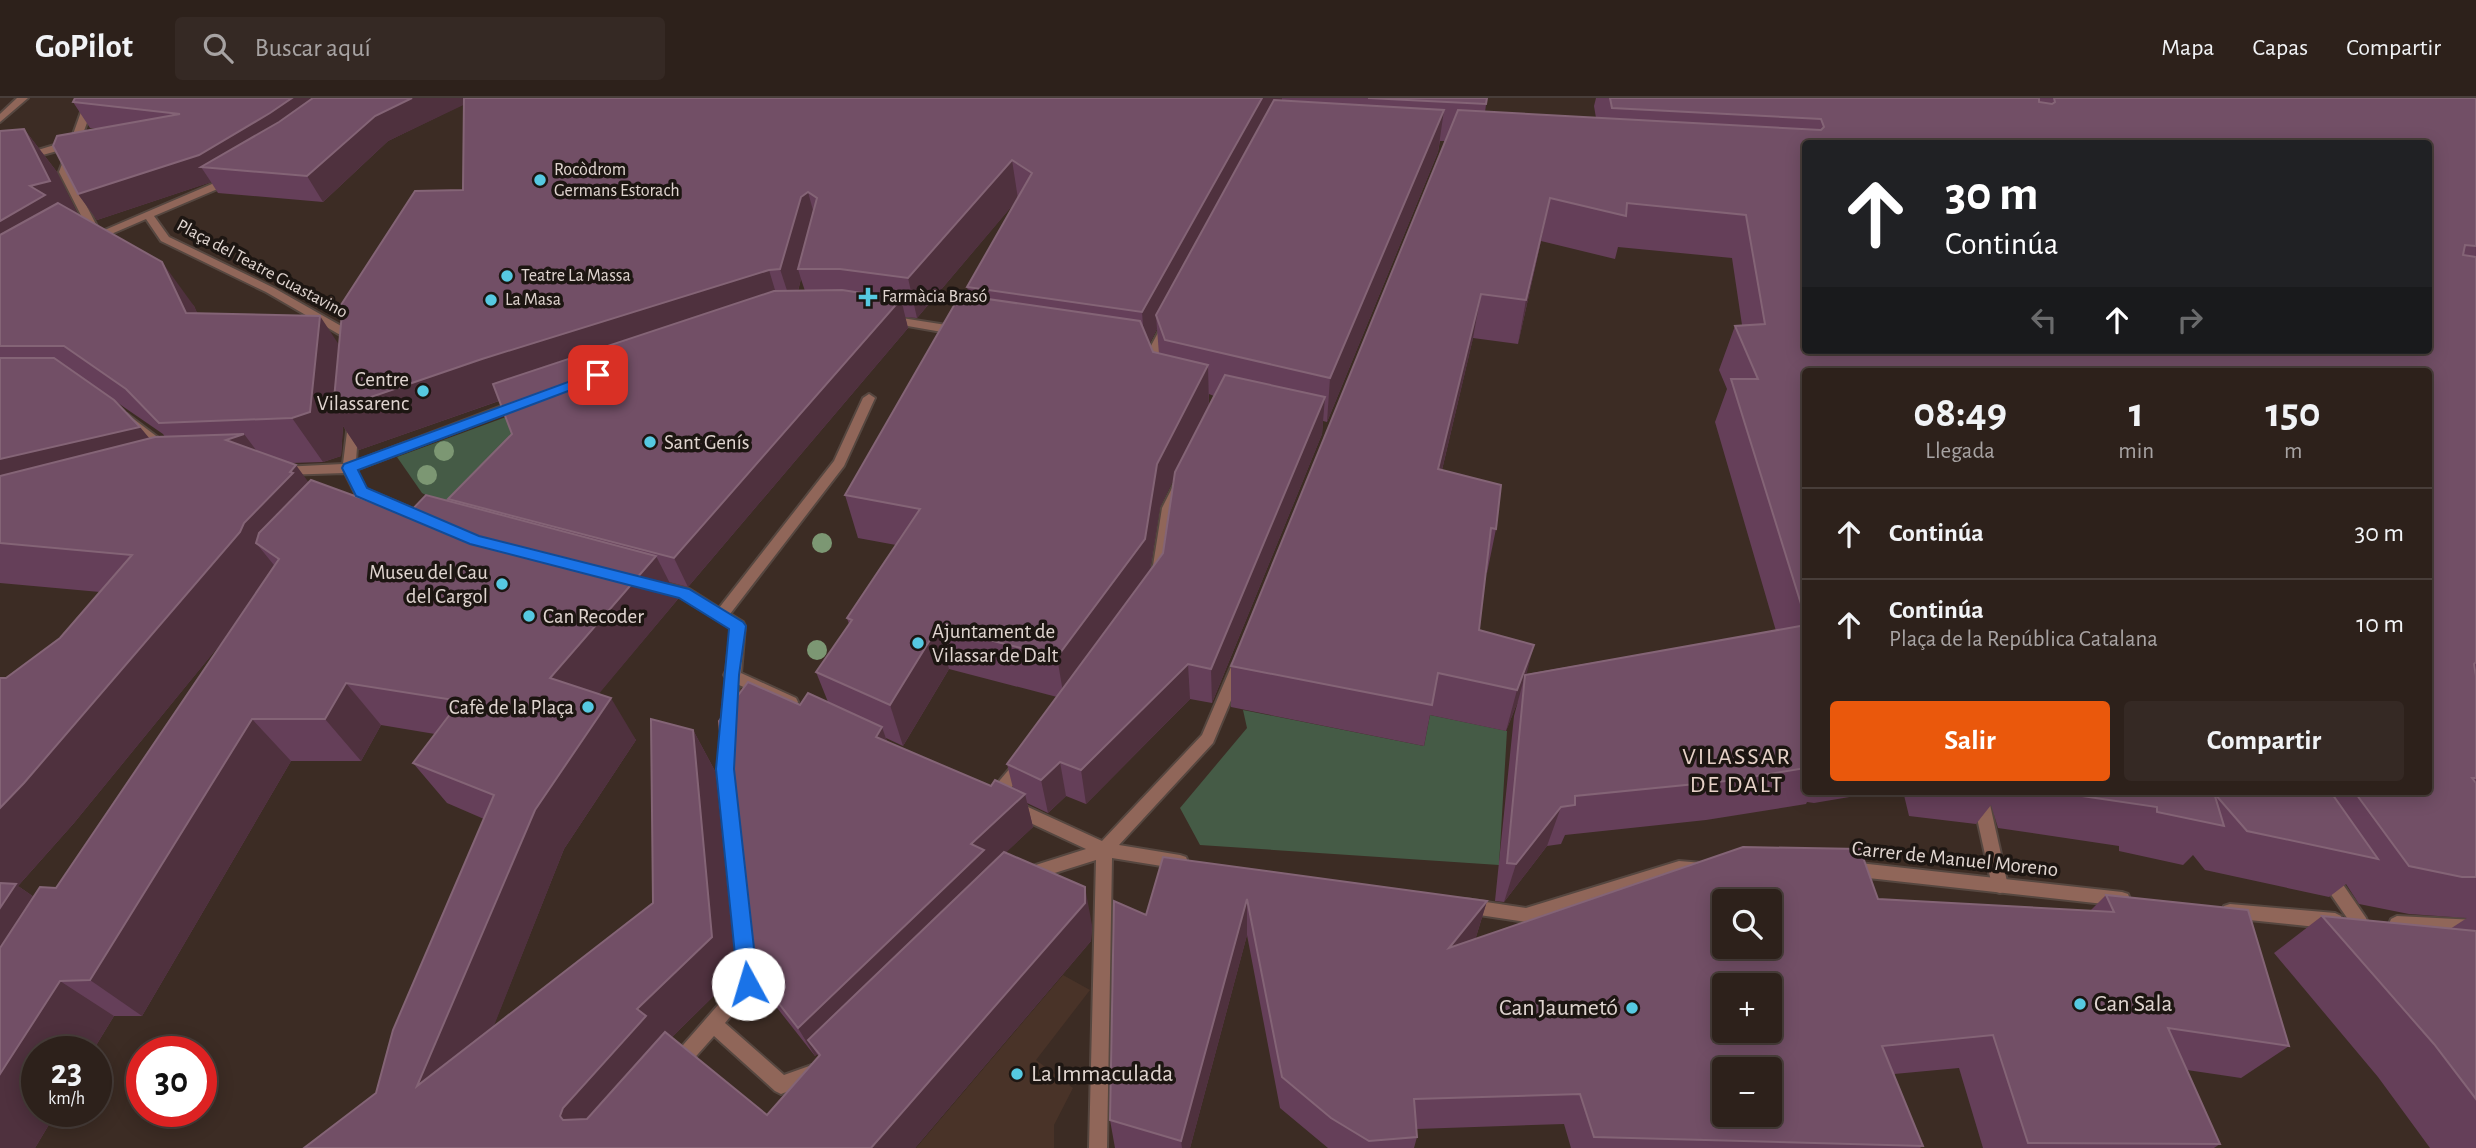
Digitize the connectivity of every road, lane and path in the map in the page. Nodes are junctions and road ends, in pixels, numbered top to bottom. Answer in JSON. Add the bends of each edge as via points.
{"nodes":[{"id":1,"x":23,"y":98,"type":"edge"},
{"id":2,"x":91,"y":98,"type":"edge"},
{"id":3,"x":0,"y":119,"type":"edge"},
{"id":4,"x":73,"y":142,"type":"junction"},
{"id":5,"x":0,"y":155,"type":"edge"},
{"id":6,"x":244,"y":171,"type":"edge"},
{"id":7,"x":150,"y":216,"type":"junction"},
{"id":8,"x":97,"y":236,"type":"junction"},
{"id":9,"x":75,"y":249,"type":"edge"},
{"id":10,"x":1176,"y":310,"type":"edge"},
{"id":11,"x":876,"y":318,"type":"edge"},
{"id":12,"x":966,"y":332,"type":"edge"},
{"id":13,"x":358,"y":353,"type":"edge"},
{"id":14,"x":1137,"y":357,"type":"edge"},
{"id":15,"x":1150,"y":359,"type":"junction"},
{"id":16,"x":1157,"y":380,"type":"edge"},
{"id":17,"x":869,"y":398,"type":"dead end"},
{"id":18,"x":531,"y":399,"type":"edge"},
{"id":19,"x":354,"y":404,"type":"edge"},
{"id":20,"x":116,"y":410,"type":"edge"},
{"id":21,"x":174,"y":457,"type":"edge"},
{"id":22,"x":349,"y":468,"type":"junction"},
{"id":23,"x":270,"y":471,"type":"edge"},
{"id":24,"x":1185,"y":474,"type":"edge"},
{"id":25,"x":437,"y":524,"type":"edge"},
{"id":26,"x":645,"y":583,"type":"edge"},
{"id":27,"x":1158,"y":583,"type":"edge"},
{"id":28,"x":722,"y":615,"type":"junction"},
{"id":29,"x":1245,"y":649,"type":"edge"},
{"id":30,"x":731,"y":675,"type":"junction"},
{"id":31,"x":806,"y":709,"type":"edge"},
{"id":32,"x":726,"y":743,"type":"edge"},
{"id":33,"x":1028,"y":757,"type":"edge"},
{"id":34,"x":1980,"y":795,"type":"edge"},
{"id":35,"x":1104,"y":850,"type":"junction"},
{"id":36,"x":2315,"y":857,"type":"edge"},
{"id":37,"x":1199,"y":864,"type":"edge"},
{"id":38,"x":1718,"y":867,"type":"edge"},
{"id":39,"x":1835,"y":867,"type":"edge"},
{"id":40,"x":1010,"y":880,"type":"edge"},
{"id":41,"x":2000,"y":886,"type":"junction"},
{"id":42,"x":2136,"y":901,"type":"edge"},
{"id":43,"x":1444,"y":902,"type":"edge"},
{"id":44,"x":2218,"y":909,"type":"edge"},
{"id":45,"x":2373,"y":923,"type":"junction"},
{"id":46,"x":2476,"y":928,"type":"edge"},
{"id":47,"x":742,"y":930,"type":"edge"},
{"id":48,"x":713,"y":1023,"type":"junction"},
{"id":49,"x":828,"y":1059,"type":"edge"},
{"id":50,"x":668,"y":1075,"type":"edge"},
{"id":51,"x":1098,"y":1148,"type":"edge"}],
"edges":[{"from":1,"to":3,"type":"street"},
{"from":2,"to":4,"type":"street"},
{"from":4,"to":5,"type":"street","via":[[44,154]]},
{"from":4,"to":8,"type":"street","via":[[64,172]]},
{"from":6,"to":7,"type":"street"},
{"from":7,"to":8,"type":"street"},
{"from":7,"to":13,"type":"street","name":"Plaça del Teatre Guastavino","via":[[165,239],[270,290],[346,334]]},
{"from":8,"to":9,"type":"street"},
{"from":10,"to":15,"type":"street"},
{"from":11,"to":12,"type":"street"},
{"from":14,"to":15,"type":"street"},
{"from":15,"to":16,"type":"street"},
{"from":17,"to":28,"type":"street","via":[[840,463]]},
{"from":18,"to":22,"type":"street"},
{"from":19,"to":22,"type":"street"},
{"from":20,"to":21,"type":"street"},
{"from":22,"to":23,"type":"street"},
{"from":22,"to":25,"type":"street","via":[[356,497]]},
{"from":24,"to":27,"type":"street","via":[[1168,508]]},
{"from":26,"to":28,"type":"street","via":[[684,593]]},
{"from":28,"to":30,"type":"street","via":[[738,626]]},
{"from":29,"to":35,"type":"street","via":[[1208,739]]},
{"from":30,"to":31,"type":"street"},
{"from":30,"to":32,"type":"street"},
{"from":33,"to":35,"type":"street","via":[[988,795]]},
{"from":34,"to":41,"type":"street"},
{"from":35,"to":37,"type":"street"},
{"from":35,"to":40,"type":"street"},
{"from":35,"to":51,"type":"street"},
{"from":36,"to":45,"type":"street"},
{"from":38,"to":43,"type":"street","via":[[1679,868],[1525,915]]},
{"from":39,"to":41,"type":"street","name":"Carrer de Manuel Moreno"},
{"from":41,"to":42,"type":"street","name":"Carrer de Manuel Moreno"},
{"from":44,"to":45,"type":"street"},
{"from":45,"to":46,"type":"street"},
{"from":47,"to":48,"type":"street","via":[[748,984]]},
{"from":48,"to":49,"type":"street","via":[[781,1085],[809,1077]]},
{"from":48,"to":50,"type":"street"}]}
